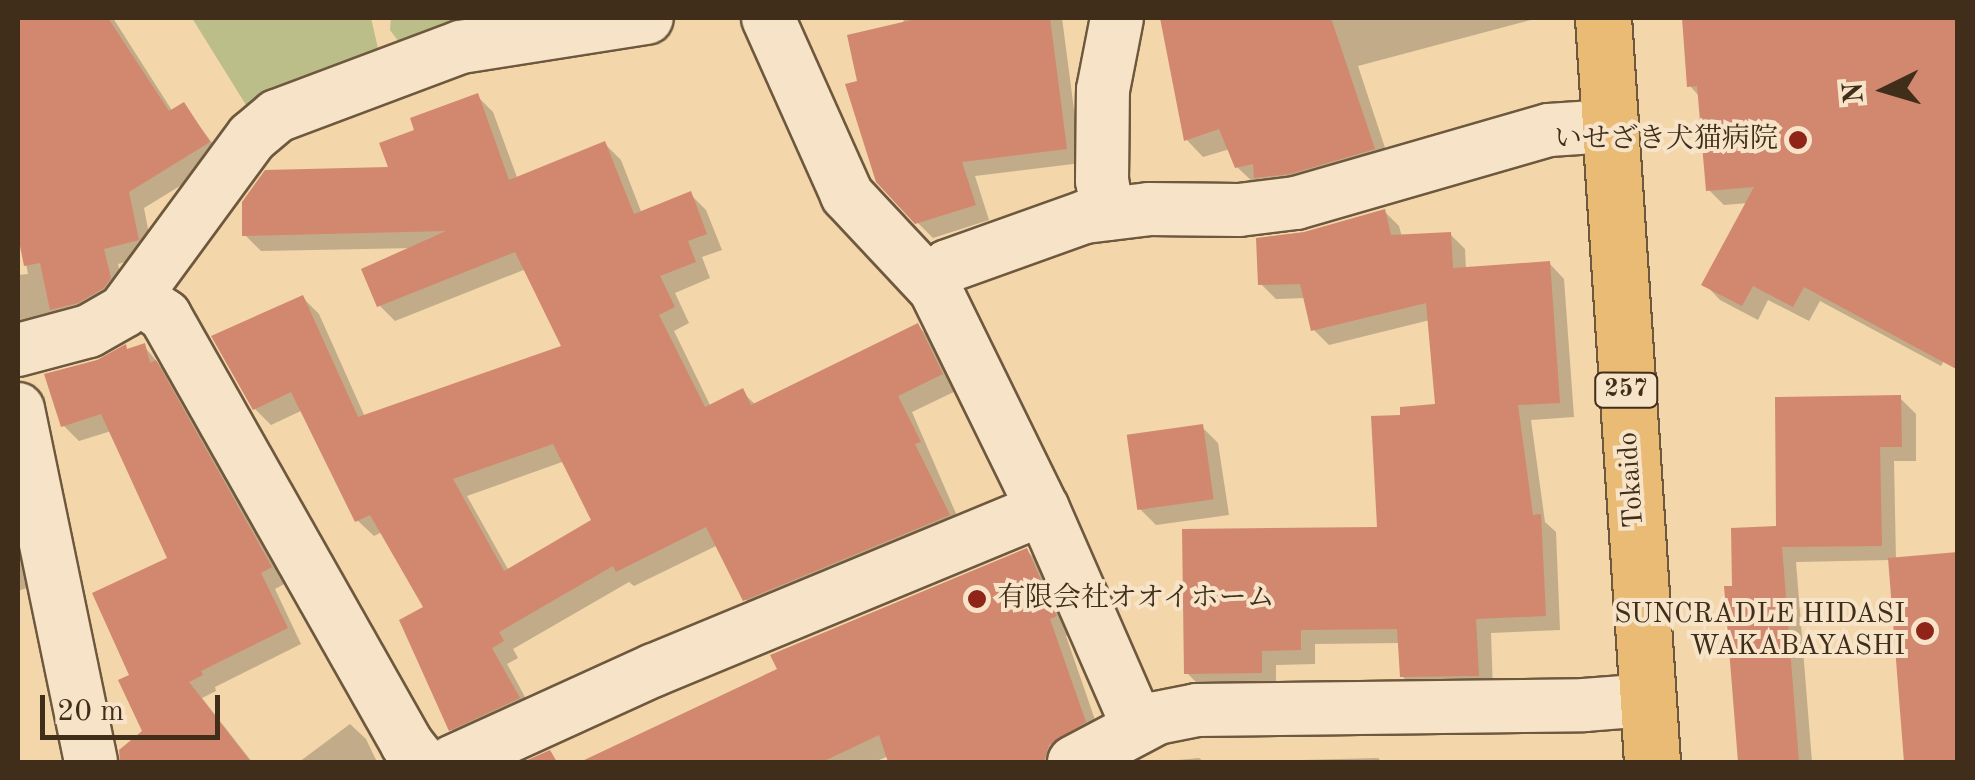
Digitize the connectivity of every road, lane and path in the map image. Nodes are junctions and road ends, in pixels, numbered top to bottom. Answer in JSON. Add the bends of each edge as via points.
{"nodes":[{"id":1,"x":647,"y":18,"type":"edge"},
{"id":2,"x":768,"y":18,"type":"edge"},
{"id":3,"x":1117,"y":18,"type":"edge"},
{"id":4,"x":1602,"y":18,"type":"edge"},
{"id":5,"x":1608,"y":126,"type":"junction"},
{"id":6,"x":1108,"y":214,"type":"junction"},
{"id":7,"x":930,"y":283,"type":"junction"},
{"id":8,"x":138,"y":297,"type":"junction"},
{"id":9,"x":18,"y":350,"type":"edge"},
{"id":10,"x":18,"y":409,"type":"edge"},
{"id":11,"x":1043,"y":510,"type":"junction"},
{"id":12,"x":1647,"y":700,"type":"junction"},
{"id":13,"x":1138,"y":726,"type":"junction"},
{"id":14,"x":91,"y":762,"type":"edge"},
{"id":15,"x":421,"y":762,"type":"edge"},
{"id":16,"x":452,"y":762,"type":"edge"},
{"id":17,"x":1074,"y":762,"type":"edge"},
{"id":18,"x":1652,"y":762,"type":"edge"}],
"edges":[{"from":1,"to":8,"type":"street","via":[[461,47],[277,116],[252,137]]},
{"from":2,"to":7,"type":"street","via":[[847,195]]},
{"from":3,"to":6,"type":"street","via":[[1103,90]]},
{"from":4,"to":5,"type":"highway","name":"Tokaido","number":"257"},
{"from":5,"to":6,"type":"street","via":[[1549,130],[1296,203]]},
{"from":5,"to":12,"type":"highway","name":"Tokaido","number":"257"},
{"from":6,"to":7,"type":"street","via":[[1054,226],[948,266]]},
{"from":7,"to":11,"type":"street"},
{"from":8,"to":9,"type":"street","via":[[90,331]]},
{"from":8,"to":15,"type":"street","via":[[165,316]]},
{"from":10,"to":14,"type":"street"},
{"from":11,"to":13,"type":"street"},
{"from":11,"to":16,"type":"street","via":[[654,670]]},
{"from":12,"to":13,"type":"street","via":[[1197,710]]},
{"from":12,"to":18,"type":"highway","name":"Tokaido","number":"257"},
{"from":13,"to":17,"type":"street"}]}
